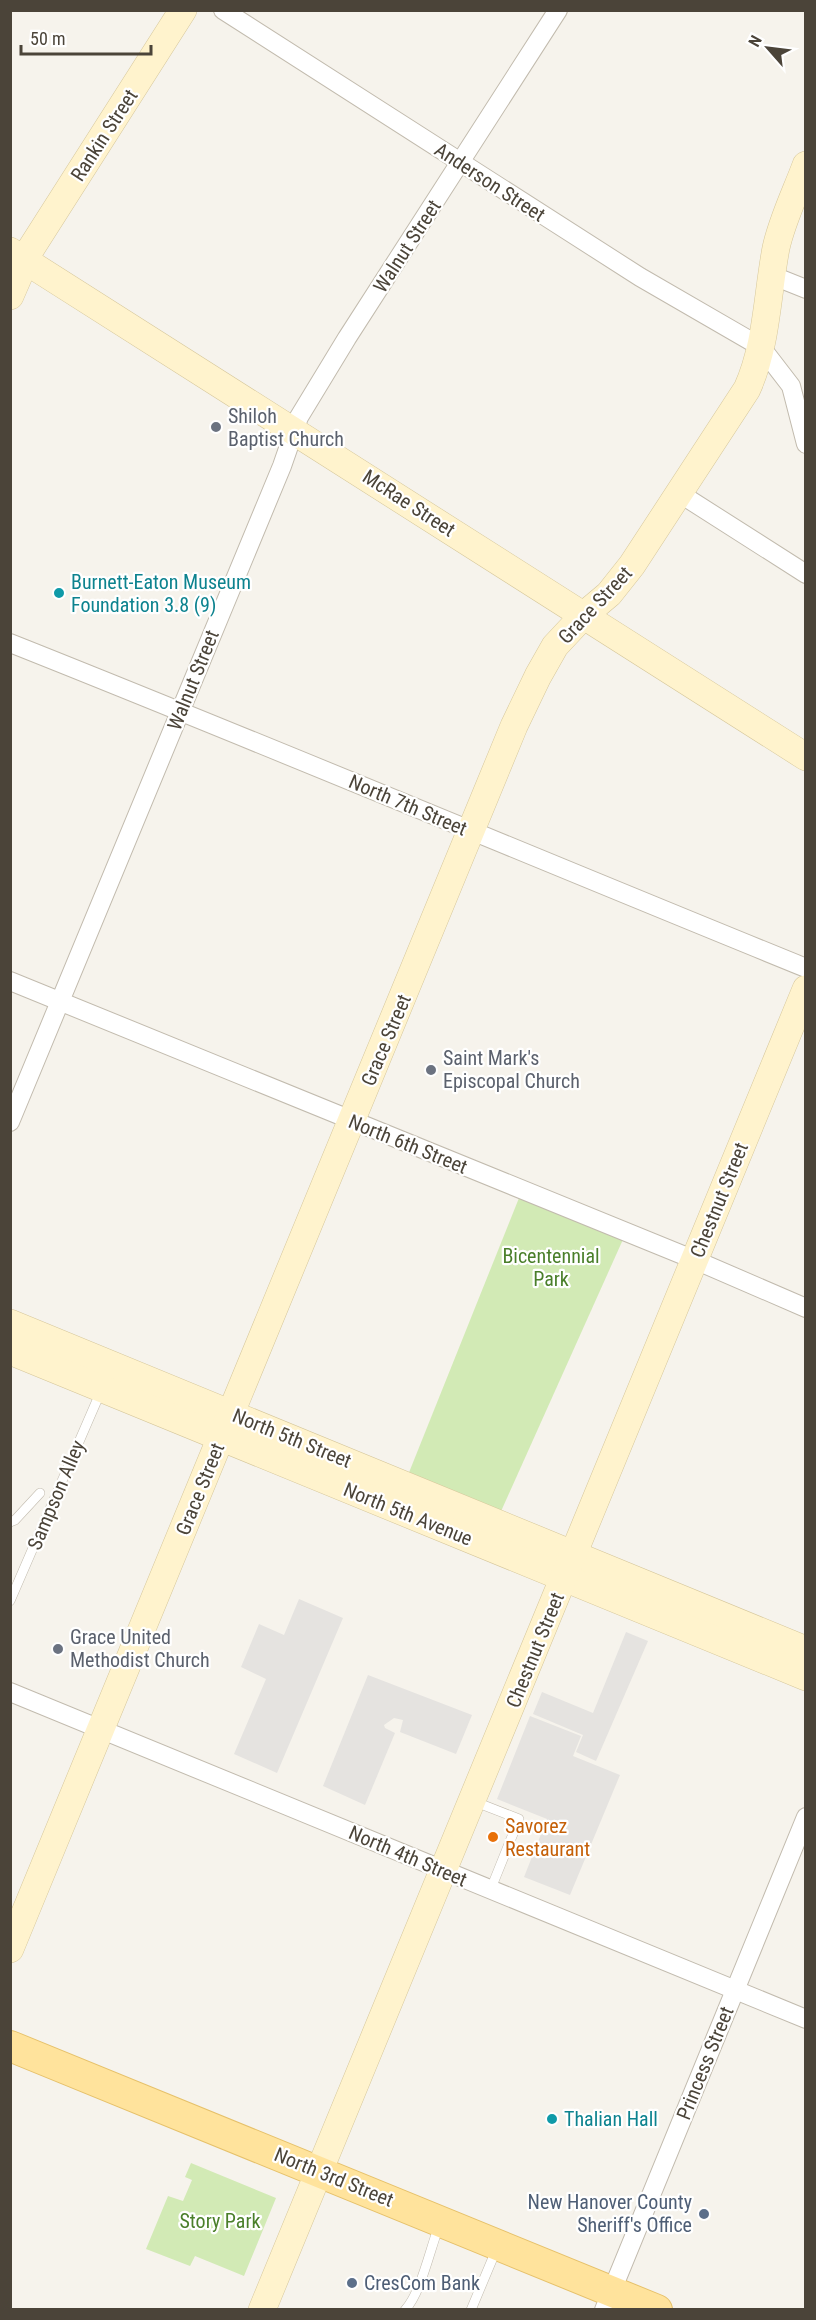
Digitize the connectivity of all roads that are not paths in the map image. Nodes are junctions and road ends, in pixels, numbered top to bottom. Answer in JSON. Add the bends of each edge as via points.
{"nodes":[{"id":1,"x":183,"y":10,"type":"edge"},
{"id":2,"x":223,"y":10,"type":"edge"},
{"id":3,"x":558,"y":10,"type":"edge"},
{"id":4,"x":461,"y":163,"type":"junction"},
{"id":5,"x":806,"y":165,"type":"edge"},
{"id":6,"x":15,"y":262,"type":"edge"},
{"id":7,"x":771,"y":275,"type":"junction"},
{"id":8,"x":806,"y":289,"type":"edge"},
{"id":9,"x":10,"y":296,"type":"edge"},
{"id":10,"x":761,"y":347,"type":"junction"},
{"id":11,"x":293,"y":430,"type":"junction"},
{"id":12,"x":806,"y":444,"type":"edge"},
{"id":13,"x":680,"y":493,"type":"junction"},
{"id":14,"x":806,"y":574,"type":"edge"},
{"id":15,"x":584,"y":615,"type":"junction"},
{"id":16,"x":10,"y":643,"type":"edge"},
{"id":17,"x":181,"y":710,"type":"junction"},
{"id":18,"x":806,"y":757,"type":"edge"},
{"id":19,"x":472,"y":832,"type":"junction"},
{"id":20,"x":806,"y":968,"type":"edge"},
{"id":21,"x":10,"y":981,"type":"edge"},
{"id":22,"x":806,"y":989,"type":"edge"},
{"id":23,"x":59,"y":1001,"type":"junction"},
{"id":24,"x":352,"y":1121,"type":"junction"},
{"id":25,"x":10,"y":1122,"type":"edge"},
{"id":26,"x":695,"y":1260,"type":"junction"},
{"id":27,"x":806,"y":1308,"type":"edge"},
{"id":28,"x":10,"y":1323,"type":"edge"},
{"id":29,"x":10,"y":1351,"type":"edge"},
{"id":30,"x":102,"y":1389,"type":"junction"},
{"id":31,"x":225,"y":1424,"type":"junction"},
{"id":32,"x":40,"y":1493,"type":"dead end"},
{"id":33,"x":10,"y":1522,"type":"edge"},
{"id":34,"x":569,"y":1566,"type":"junction"},
{"id":35,"x":10,"y":1601,"type":"edge"},
{"id":36,"x":806,"y":1650,"type":"edge"},
{"id":37,"x":806,"y":1677,"type":"edge"},
{"id":38,"x":10,"y":1692,"type":"edge"},
{"id":39,"x":101,"y":1730,"type":"junction"},
{"id":40,"x":473,"y":1801,"type":"junction"},
{"id":41,"x":806,"y":1817,"type":"edge"},
{"id":42,"x":444,"y":1870,"type":"junction"},
{"id":43,"x":490,"y":1890,"type":"junction"},
{"id":44,"x":10,"y":1949,"type":"edge"},
{"id":45,"x":735,"y":1989,"type":"junction"},
{"id":46,"x":806,"y":2019,"type":"edge"},
{"id":47,"x":10,"y":2046,"type":"edge"},
{"id":48,"x":319,"y":2170,"type":"junction"},
{"id":49,"x":441,"y":2220,"type":"junction"},
{"id":50,"x":498,"y":2244,"type":"junction"},
{"id":51,"x":608,"y":2300,"type":"edge"},
{"id":52,"x":262,"y":2310,"type":"edge"},
{"id":53,"x":405,"y":2310,"type":"edge"},
{"id":54,"x":471,"y":2310,"type":"edge"},
{"id":55,"x":657,"y":2310,"type":"edge"}],
"edges":[{"from":1,"to":6,"type":"street","name":"Rankin Street","via":[[30,250]]},
{"from":2,"to":4,"type":"street","name":"Anderson Street"},
{"from":3,"to":4,"type":"street","name":"Walnut Street"},
{"from":4,"to":10,"type":"street","name":"Anderson Street","via":[[640,277]]},
{"from":4,"to":11,"type":"street","name":"Walnut Street","via":[[347,338]]},
{"from":5,"to":7,"type":"street","name":"Grace Street","via":[[782,227]]},
{"from":6,"to":9,"type":"street","name":"Rankin Street"},
{"from":6,"to":11,"type":"street","name":"McRae Street"},
{"from":7,"to":8,"type":"street"},
{"from":7,"to":10,"type":"street","name":"Grace Street"},
{"from":10,"to":12,"type":"street","via":[[791,386]]},
{"from":10,"to":13,"type":"street","name":"Grace Street","via":[[747,389]]},
{"from":11,"to":15,"type":"street","name":"McRae Street"},
{"from":11,"to":17,"type":"street","name":"Walnut Street"},
{"from":13,"to":14,"type":"street"},
{"from":13,"to":15,"type":"street","name":"Grace Street","via":[[632,565],[609,594]]},
{"from":15,"to":18,"type":"street","name":"McRae Street"},
{"from":15,"to":19,"type":"street","name":"Grace Street","via":[[555,646],[538,676]]},
{"from":16,"to":17,"type":"street","name":"North 7th Street"},
{"from":17,"to":19,"type":"street","name":"North 7th Street"},
{"from":17,"to":23,"type":"street","name":"Walnut Street"},
{"from":19,"to":20,"type":"street","name":"North 7th Street"},
{"from":19,"to":24,"type":"street","name":"Grace Street"},
{"from":21,"to":23,"type":"street","name":"North 6th Street"},
{"from":22,"to":26,"type":"street","name":"Chestnut Street"},
{"from":23,"to":24,"type":"street","name":"North 6th Street"},
{"from":23,"to":25,"type":"street","name":"Walnut Street"},
{"from":24,"to":26,"type":"street","name":"North 6th Street"},
{"from":24,"to":31,"type":"street","name":"Grace Street"},
{"from":26,"to":27,"type":"street","name":"North 6th Street"},
{"from":26,"to":34,"type":"street","name":"Chestnut Street"},
{"from":28,"to":31,"type":"street","name":"North 5th Street"},
{"from":29,"to":30,"type":"street"},
{"from":30,"to":31,"type":"street"},
{"from":30,"to":35,"type":"lane","name":"Sampson Alley"},
{"from":31,"to":34,"type":"street","name":"North 5th Street"},
{"from":31,"to":39,"type":"street","name":"Grace Street"},
{"from":32,"to":33,"type":"lane"},
{"from":34,"to":36,"type":"street"},
{"from":34,"to":37,"type":"street"},
{"from":34,"to":40,"type":"street","name":"Chestnut Street"},
{"from":38,"to":39,"type":"street","name":"North 4th Street"},
{"from":39,"to":42,"type":"street","name":"North 4th Street"},
{"from":39,"to":44,"type":"street","name":"Grace Street"},
{"from":40,"to":42,"type":"street","name":"Chestnut Street"},
{"from":40,"to":43,"type":"lane","via":[[519,1819]]},
{"from":41,"to":45,"type":"street","name":"Princess Street"},
{"from":42,"to":43,"type":"street","name":"North 4th Street"},
{"from":42,"to":48,"type":"street","name":"Chestnut Street"},
{"from":43,"to":45,"type":"street","name":"North 4th Street"},
{"from":45,"to":46,"type":"street","name":"North 4th Street"},
{"from":45,"to":51,"type":"street","name":"Princess Street"},
{"from":47,"to":48,"type":"main road","name":"North 3rd Street"},
{"from":48,"to":49,"type":"main road","name":"North 3rd Street"},
{"from":48,"to":52,"type":"street","name":"Chestnut Street"},
{"from":49,"to":50,"type":"main road","name":"North 3rd Street"},
{"from":49,"to":53,"type":"lane","via":[[424,2271]]},
{"from":50,"to":51,"type":"main road","name":"North 3rd Street"},
{"from":50,"to":54,"type":"lane"},
{"from":51,"to":55,"type":"main road","name":"North 3rd Street"}]}
